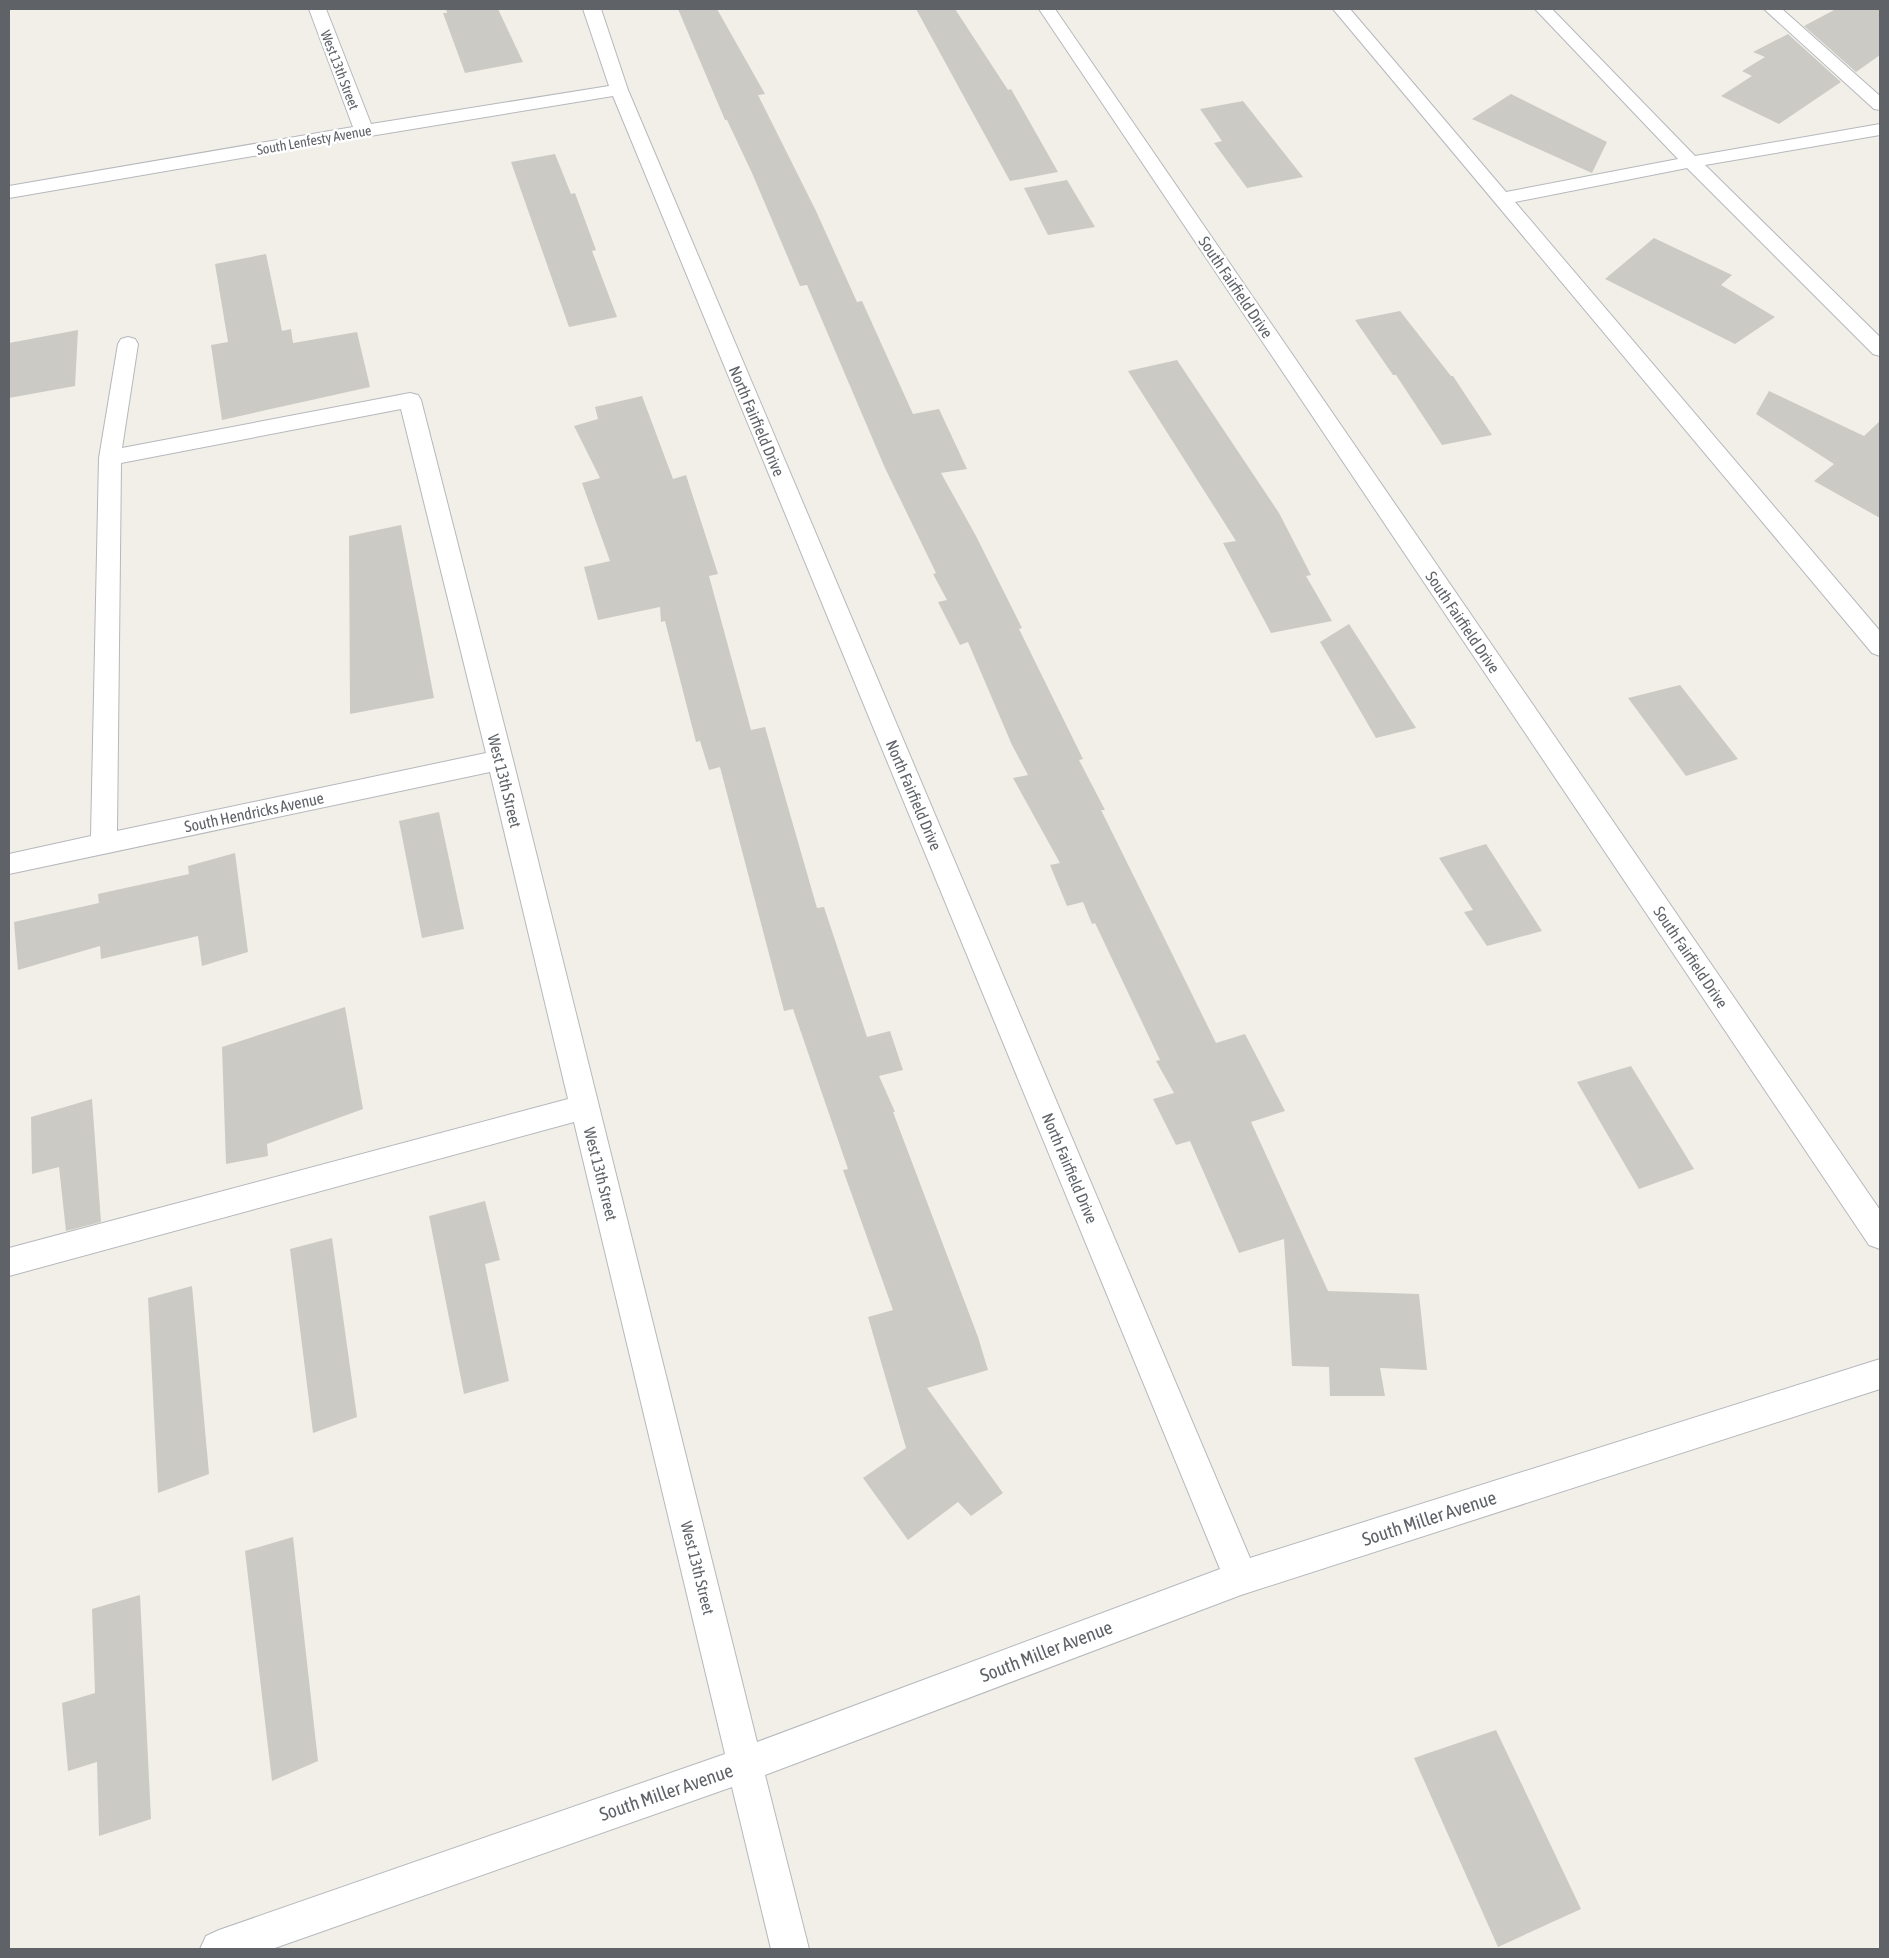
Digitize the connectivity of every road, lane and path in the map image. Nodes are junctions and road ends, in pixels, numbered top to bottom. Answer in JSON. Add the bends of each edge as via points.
{"nodes":[{"id":1,"x":317,"y":9,"type":"edge"},
{"id":2,"x":592,"y":9,"type":"edge"},
{"id":3,"x":1046,"y":9,"type":"edge"},
{"id":4,"x":1341,"y":9,"type":"edge"},
{"id":5,"x":1543,"y":9,"type":"edge"},
{"id":6,"x":1772,"y":9,"type":"edge"},
{"id":7,"x":619,"y":90,"type":"junction"},
{"id":8,"x":1880,"y":105,"type":"edge"},
{"id":9,"x":1880,"y":129,"type":"edge"},
{"id":10,"x":364,"y":131,"type":"junction"},
{"id":11,"x":1691,"y":162,"type":"junction"},
{"id":12,"x":9,"y":192,"type":"edge"},
{"id":13,"x":1500,"y":200,"type":"junction"},
{"id":14,"x":128,"y":344,"type":"dead end"},
{"id":15,"x":1880,"y":348,"type":"edge"},
{"id":16,"x":110,"y":458,"type":"junction"},
{"id":17,"x":1880,"y":647,"type":"edge"},
{"id":18,"x":500,"y":760,"type":"junction"},
{"id":19,"x":104,"y":844,"type":"junction"},
{"id":20,"x":9,"y":864,"type":"edge"},
{"id":21,"x":584,"y":1107,"type":"junction"},
{"id":22,"x":1880,"y":1235,"type":"edge"},
{"id":23,"x":9,"y":1262,"type":"edge"},
{"id":24,"x":1880,"y":1374,"type":"edge"},
{"id":25,"x":1241,"y":1578,"type":"junction"},
{"id":26,"x":746,"y":1764,"type":"junction"},
{"id":27,"x":219,"y":1949,"type":"edge"},
{"id":28,"x":790,"y":1949,"type":"edge"}],
"edges":[{"from":1,"to":10,"type":"street","name":"West 13th Street"},
{"from":2,"to":7,"type":"street","name":"North Fairfield Drive"},
{"from":3,"to":22,"type":"street","name":"South Fairfield Drive"},
{"from":4,"to":13,"type":"street"},
{"from":5,"to":11,"type":"street"},
{"from":6,"to":8,"type":"street"},
{"from":7,"to":10,"type":"street","name":"South Lenfesty Avenue"},
{"from":7,"to":25,"type":"street","name":"North Fairfield Drive"},
{"from":9,"to":11,"type":"street"},
{"from":10,"to":12,"type":"street","name":"South Lenfesty Avenue"},
{"from":11,"to":13,"type":"street"},
{"from":11,"to":15,"type":"street"},
{"from":13,"to":17,"type":"street"},
{"from":14,"to":16,"type":"street"},
{"from":16,"to":18,"type":"street","name":"West 13th Street","via":[[410,400]]},
{"from":16,"to":19,"type":"street"},
{"from":18,"to":19,"type":"street","name":"South Hendricks Avenue"},
{"from":18,"to":21,"type":"street","name":"West 13th Street"},
{"from":19,"to":20,"type":"street","name":"South Hendricks Avenue"},
{"from":21,"to":23,"type":"street"},
{"from":21,"to":26,"type":"street","name":"West 13th Street"},
{"from":24,"to":25,"type":"street","name":"South Miller Avenue"},
{"from":25,"to":26,"type":"street","name":"South Miller Avenue"},
{"from":26,"to":27,"type":"street","name":"South Miller Avenue"},
{"from":26,"to":28,"type":"street","name":"West 13th Street"}]}
